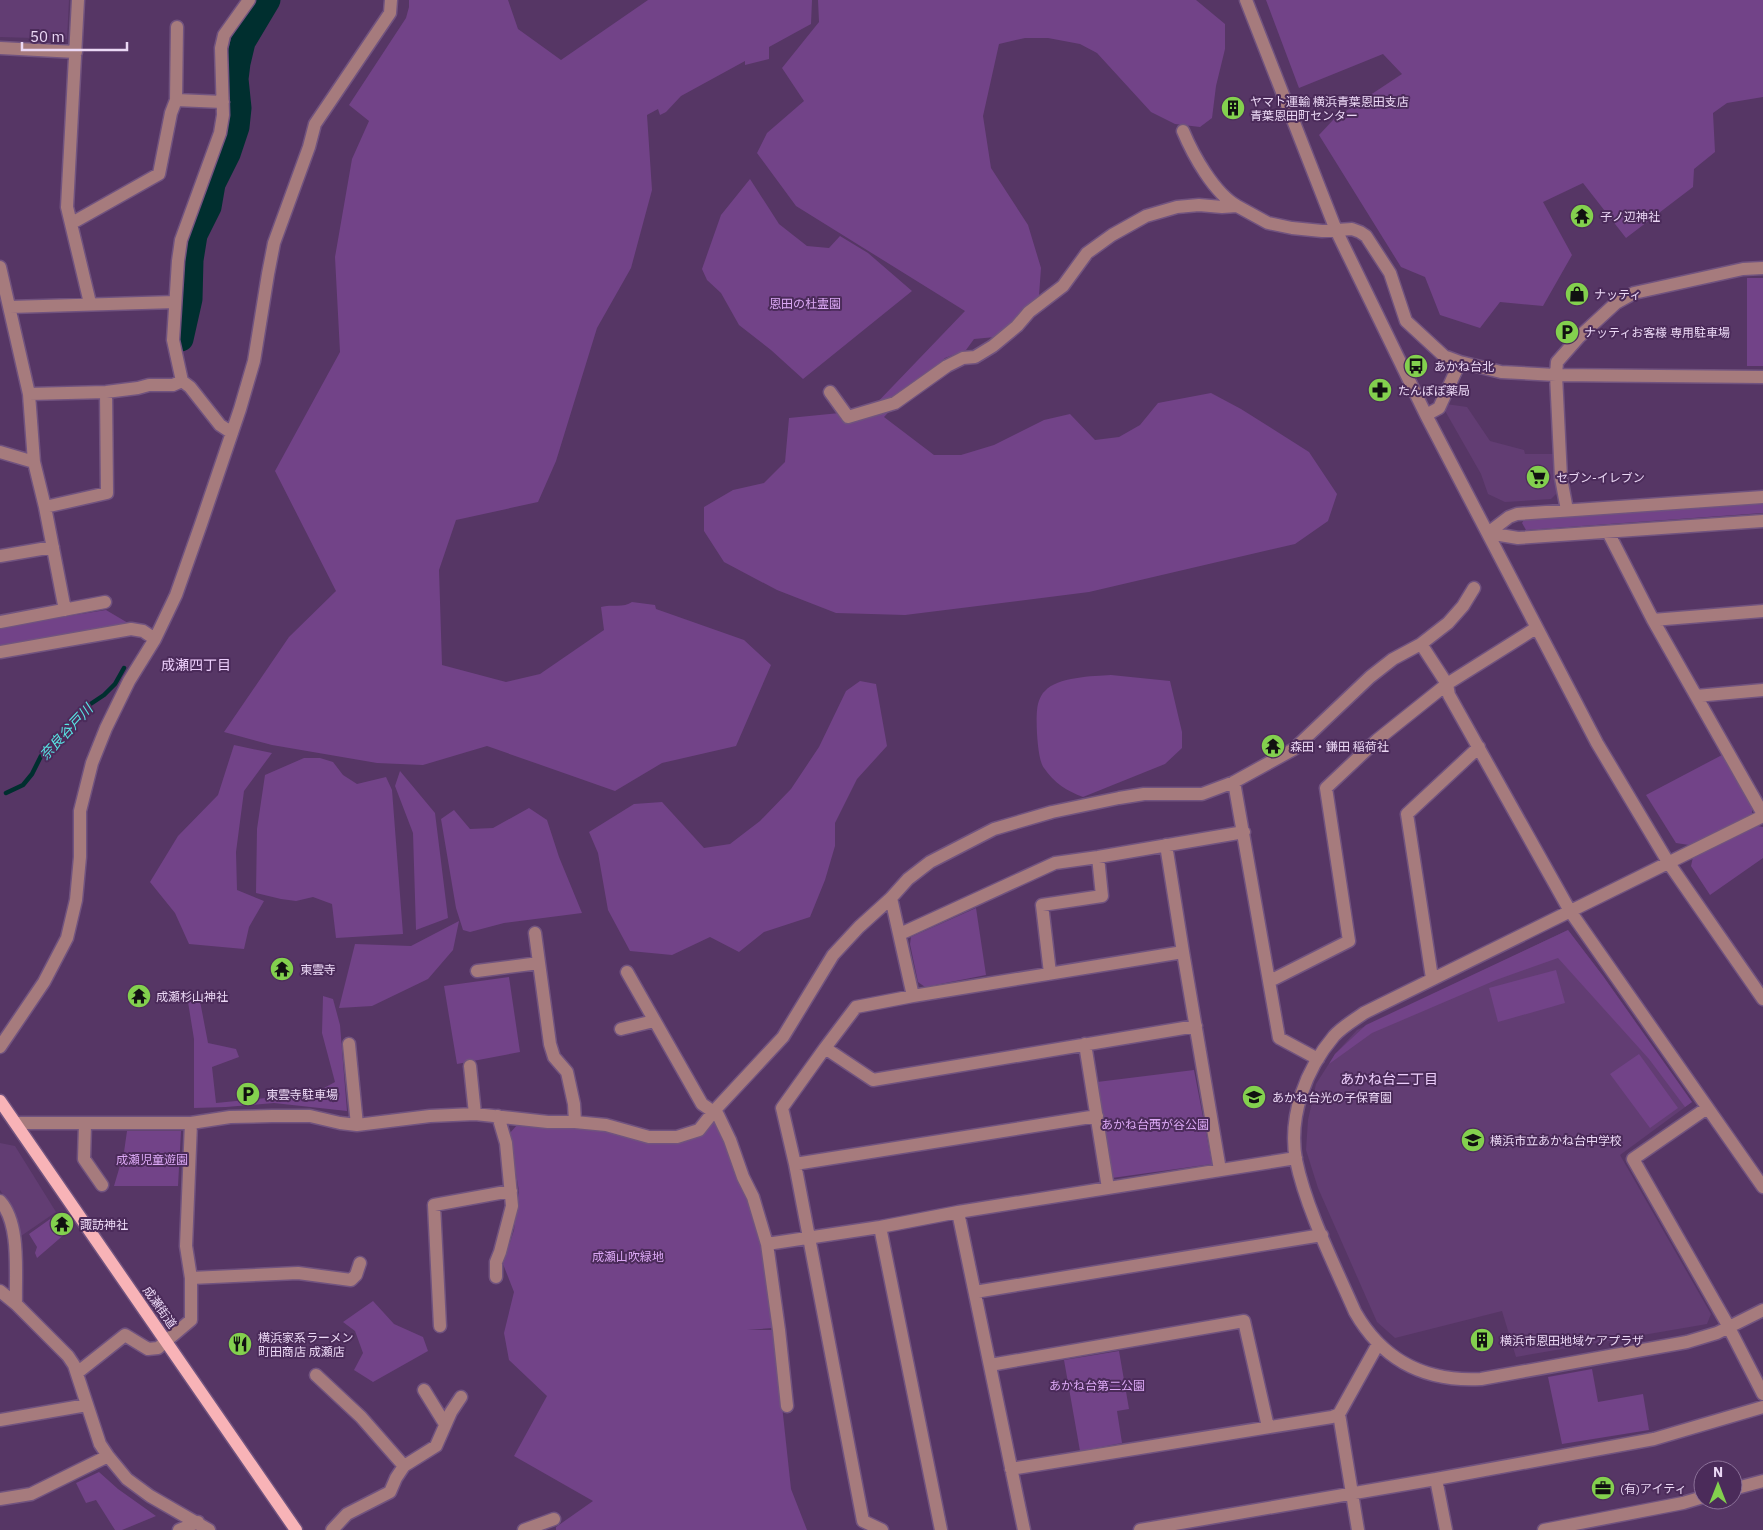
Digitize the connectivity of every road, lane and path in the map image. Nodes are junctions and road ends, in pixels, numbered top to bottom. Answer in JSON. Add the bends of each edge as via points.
{"nodes":[{"id":1,"x":78,"y":0,"type":"edge"},
{"id":2,"x":249,"y":0,"type":"edge"},
{"id":3,"x":390,"y":0,"type":"edge"},
{"id":4,"x":1246,"y":0,"type":"edge"},
{"id":5,"x":177,"y":27,"type":"dead end"},
{"id":6,"x":0,"y":48,"type":"edge"},
{"id":7,"x":76,"y":52,"type":"junction"},
{"id":8,"x":176,"y":100,"type":"junction"},
{"id":9,"x":222,"y":102,"type":"junction"},
{"id":10,"x":1183,"y":131,"type":"dead end"},
{"id":11,"x":1237,"y":206,"type":"junction"},
{"id":12,"x":72,"y":223,"type":"junction"},
{"id":13,"x":1336,"y":230,"type":"junction"},
{"id":14,"x":0,"y":267,"type":"edge"},
{"id":15,"x":1763,"y":268,"type":"edge"},
{"id":16,"x":175,"y":302,"type":"junction"},
{"id":17,"x":90,"y":303,"type":"junction"},
{"id":18,"x":10,"y":307,"type":"junction"},
{"id":19,"x":1460,"y":362,"type":"junction"},
{"id":20,"x":1556,"y":375,"type":"junction"},
{"id":21,"x":1763,"y":377,"type":"edge"},
{"id":22,"x":182,"y":381,"type":"junction"},
{"id":23,"x":106,"y":392,"type":"junction"},
{"id":24,"x":830,"y":392,"type":"dead end"},
{"id":25,"x":29,"y":394,"type":"junction"},
{"id":26,"x":1426,"y":415,"type":"junction"},
{"id":27,"x":232,"y":433,"type":"junction"},
{"id":28,"x":0,"y":452,"type":"edge"},
{"id":29,"x":34,"y":462,"type":"junction"},
{"id":30,"x":1763,"y":497,"type":"edge"},
{"id":31,"x":45,"y":507,"type":"junction"},
{"id":32,"x":1566,"y":510,"type":"junction"},
{"id":33,"x":1763,"y":521,"type":"edge"},
{"id":34,"x":1608,"y":532,"type":"junction"},
{"id":35,"x":1488,"y":533,"type":"junction"},
{"id":36,"x":53,"y":547,"type":"junction"},
{"id":37,"x":0,"y":556,"type":"edge"},
{"id":38,"x":1474,"y":588,"type":"dead end"},
{"id":39,"x":106,"y":602,"type":"dead end"},
{"id":40,"x":65,"y":610,"type":"junction"},
{"id":41,"x":1763,"y":611,"type":"edge"},
{"id":42,"x":1652,"y":620,"type":"junction"},
{"id":43,"x":0,"y":622,"type":"edge"},
{"id":44,"x":1536,"y":628,"type":"junction"},
{"id":45,"x":154,"y":639,"type":"junction"},
{"id":46,"x":1421,"y":644,"type":"junction"},
{"id":47,"x":0,"y":652,"type":"edge"},
{"id":48,"x":1447,"y":684,"type":"junction"},
{"id":49,"x":1763,"y":690,"type":"edge"},
{"id":50,"x":1696,"y":696,"type":"junction"},
{"id":51,"x":1479,"y":747,"type":"junction"},
{"id":52,"x":1234,"y":782,"type":"junction"},
{"id":53,"x":1763,"y":815,"type":"edge"},
{"id":54,"x":1244,"y":832,"type":"junction"},
{"id":55,"x":1166,"y":845,"type":"junction"},
{"id":56,"x":1098,"y":857,"type":"junction"},
{"id":57,"x":1668,"y":862,"type":"junction"},
{"id":58,"x":891,"y":898,"type":"junction"},
{"id":59,"x":1570,"y":910,"type":"junction"},
{"id":60,"x":535,"y":932,"type":"dead end"},
{"id":61,"x":900,"y":934,"type":"junction"},
{"id":62,"x":1183,"y":952,"type":"junction"},
{"id":63,"x":539,"y":963,"type":"junction"},
{"id":64,"x":477,"y":972,"type":"dead end"},
{"id":65,"x":627,"y":972,"type":"dead end"},
{"id":66,"x":1050,"y":973,"type":"junction"},
{"id":67,"x":1432,"y":978,"type":"junction"},
{"id":68,"x":1270,"y":981,"type":"junction"},
{"id":69,"x":912,"y":996,"type":"junction"},
{"id":70,"x":1763,"y":999,"type":"edge"},
{"id":71,"x":654,"y":1021,"type":"junction"},
{"id":72,"x":1196,"y":1026,"type":"junction"},
{"id":73,"x":621,"y":1029,"type":"dead end"},
{"id":74,"x":349,"y":1044,"type":"dead end"},
{"id":75,"x":1085,"y":1044,"type":"junction"},
{"id":76,"x":0,"y":1047,"type":"edge"},
{"id":77,"x":825,"y":1048,"type":"junction"},
{"id":78,"x":1318,"y":1059,"type":"junction"},
{"id":79,"x":470,"y":1066,"type":"dead end"},
{"id":80,"x":0,"y":1101,"type":"edge"},
{"id":81,"x":1707,"y":1108,"type":"junction"},
{"id":82,"x":714,"y":1112,"type":"junction"},
{"id":83,"x":475,"y":1114,"type":"junction"},
{"id":84,"x":498,"y":1116,"type":"junction"},
{"id":85,"x":1097,"y":1116,"type":"junction"},
{"id":86,"x":575,"y":1122,"type":"junction"},
{"id":87,"x":16,"y":1123,"type":"junction"},
{"id":88,"x":191,"y":1123,"type":"junction"},
{"id":89,"x":85,"y":1124,"type":"junction"},
{"id":90,"x":357,"y":1125,"type":"junction"},
{"id":91,"x":1296,"y":1158,"type":"junction"},
{"id":92,"x":795,"y":1164,"type":"junction"},
{"id":93,"x":1220,"y":1170,"type":"junction"},
{"id":94,"x":102,"y":1185,"type":"dead end"},
{"id":95,"x":1763,"y":1187,"type":"edge"},
{"id":96,"x":1108,"y":1188,"type":"junction"},
{"id":97,"x":510,"y":1192,"type":"junction"},
{"id":98,"x":0,"y":1201,"type":"edge"},
{"id":99,"x":958,"y":1212,"type":"junction"},
{"id":100,"x":880,"y":1227,"type":"junction"},
{"id":101,"x":1322,"y":1235,"type":"junction"},
{"id":102,"x":808,"y":1239,"type":"junction"},
{"id":103,"x":767,"y":1244,"type":"junction"},
{"id":104,"x":360,"y":1263,"type":"dead end"},
{"id":105,"x":496,"y":1277,"type":"dead end"},
{"id":106,"x":191,"y":1278,"type":"junction"},
{"id":107,"x":0,"y":1291,"type":"edge"},
{"id":108,"x":975,"y":1292,"type":"junction"},
{"id":109,"x":16,"y":1304,"type":"junction"},
{"id":110,"x":1763,"y":1310,"type":"edge"},
{"id":111,"x":440,"y":1326,"type":"dead end"},
{"id":112,"x":1729,"y":1328,"type":"junction"},
{"id":113,"x":167,"y":1342,"type":"junction"},
{"id":114,"x":1378,"y":1344,"type":"junction"},
{"id":115,"x":990,"y":1365,"type":"junction"},
{"id":116,"x":77,"y":1373,"type":"junction"},
{"id":117,"x":316,"y":1375,"type":"dead end"},
{"id":118,"x":424,"y":1390,"type":"dead end"},
{"id":119,"x":1763,"y":1394,"type":"edge"},
{"id":120,"x":461,"y":1397,"type":"dead end"},
{"id":121,"x":87,"y":1405,"type":"junction"},
{"id":122,"x":788,"y":1406,"type":"dead end"},
{"id":123,"x":1763,"y":1407,"type":"edge"},
{"id":124,"x":1339,"y":1414,"type":"junction"},
{"id":125,"x":0,"y":1420,"type":"edge"},
{"id":126,"x":445,"y":1424,"type":"junction"},
{"id":127,"x":1268,"y":1427,"type":"junction"},
{"id":128,"x":108,"y":1456,"type":"junction"},
{"id":129,"x":404,"y":1466,"type":"junction"},
{"id":130,"x":1011,"y":1469,"type":"junction"},
{"id":131,"x":1436,"y":1479,"type":"junction"},
{"id":132,"x":1763,"y":1481,"type":"edge"},
{"id":133,"x":1743,"y":1486,"type":"edge"},
{"id":134,"x":1352,"y":1494,"type":"junction"},
{"id":135,"x":0,"y":1499,"type":"edge"},
{"id":136,"x":1693,"y":1499,"type":"edge"},
{"id":137,"x":554,"y":1518,"type":"dead end"},
{"id":138,"x":198,"y":1522,"type":"junction"},
{"id":139,"x":1569,"y":1528,"type":"edge"},
{"id":140,"x":178,"y":1530,"type":"edge"},
{"id":141,"x":209,"y":1530,"type":"edge"},
{"id":142,"x":296,"y":1530,"type":"edge"},
{"id":143,"x":332,"y":1530,"type":"edge"},
{"id":144,"x":524,"y":1530,"type":"edge"},
{"id":145,"x":882,"y":1530,"type":"edge"},
{"id":146,"x":942,"y":1530,"type":"edge"},
{"id":147,"x":1024,"y":1530,"type":"edge"},
{"id":148,"x":1140,"y":1530,"type":"edge"},
{"id":149,"x":1358,"y":1530,"type":"edge"},
{"id":150,"x":1446,"y":1530,"type":"edge"},
{"id":151,"x":1544,"y":1530,"type":"edge"}],
"edges":[{"from":1,"to":7,"type":"street"},
{"from":2,"to":9,"type":"street","via":[[224,35],[221,48]]},
{"from":3,"to":27,"type":"street","via":[[390,13],[315,124],[274,243],[254,361]]},
{"from":4,"to":13,"type":"street"},
{"from":5,"to":8,"type":"street"},
{"from":6,"to":7,"type":"street"},
{"from":7,"to":12,"type":"street","via":[[67,207]]},
{"from":8,"to":9,"type":"street"},
{"from":8,"to":12,"type":"street","via":[[160,174]]},
{"from":9,"to":16,"type":"street","via":[[220,133],[181,240]]},
{"from":10,"to":11,"type":"street","via":[[1208,176]]},
{"from":11,"to":13,"type":"street","via":[[1268,223],[1292,228]]},
{"from":11,"to":24,"type":"street","via":[[1177,206],[1146,216],[1112,235],[1087,253],[1063,286],[993,346],[947,366],[895,403],[848,417]]},
{"from":12,"to":17,"type":"street"},
{"from":13,"to":19,"type":"street","via":[[1352,228],[1366,236],[1390,273],[1406,321],[1444,356]]},
{"from":13,"to":26,"type":"street"},
{"from":14,"to":18,"type":"street"},
{"from":15,"to":20,"type":"street","via":[[1743,269],[1634,293],[1616,303],[1579,337],[1558,362]]},
{"from":16,"to":17,"type":"street"},
{"from":16,"to":22,"type":"street","via":[[173,340]]},
{"from":17,"to":18,"type":"street"},
{"from":18,"to":25,"type":"street"},
{"from":19,"to":20,"type":"street","via":[[1501,372]]},
{"from":19,"to":26,"type":"street","via":[[1439,408]]},
{"from":20,"to":21,"type":"street"},
{"from":20,"to":32,"type":"street","via":[[1561,478]]},
{"from":22,"to":23,"type":"street","via":[[173,385]]},
{"from":22,"to":27,"type":"street","via":[[220,425]]},
{"from":23,"to":25,"type":"street"},
{"from":23,"to":31,"type":"street","via":[[107,493]]},
{"from":25,"to":29,"type":"street"},
{"from":26,"to":35,"type":"street"},
{"from":27,"to":45,"type":"street","via":[[176,595]]},
{"from":28,"to":29,"type":"street"},
{"from":29,"to":31,"type":"street"},
{"from":30,"to":32,"type":"street"},
{"from":31,"to":36,"type":"street"},
{"from":32,"to":35,"type":"street","via":[[1517,514]]},
{"from":33,"to":34,"type":"street"},
{"from":34,"to":35,"type":"street","via":[[1518,538]]},
{"from":34,"to":42,"type":"street"},
{"from":35,"to":44,"type":"street"},
{"from":36,"to":37,"type":"street"},
{"from":36,"to":40,"type":"street"},
{"from":38,"to":46,"type":"street","via":[[1464,606],[1448,623]]},
{"from":39,"to":40,"type":"street"},
{"from":40,"to":43,"type":"street"},
{"from":41,"to":42,"type":"street"},
{"from":42,"to":50,"type":"street"},
{"from":44,"to":48,"type":"street"},
{"from":44,"to":57,"type":"street","via":[[1597,743]]},
{"from":45,"to":47,"type":"street","via":[[143,631],[131,629]]},
{"from":45,"to":76,"type":"street","via":[[129,682],[92,763],[80,811],[76,900],[67,938],[44,982]]},
{"from":46,"to":48,"type":"street"},
{"from":46,"to":52,"type":"street","via":[[1393,658],[1370,677],[1294,749]]},
{"from":48,"to":51,"type":"street"},
{"from":48,"to":68,"type":"street","via":[[1377,740],[1326,788],[1349,941]]},
{"from":49,"to":50,"type":"street"},
{"from":50,"to":53,"type":"street"},
{"from":51,"to":59,"type":"street"},
{"from":51,"to":67,"type":"street","via":[[1407,814]]},
{"from":52,"to":54,"type":"street"},
{"from":52,"to":58,"type":"street","via":[[1202,794],[1144,794],[1119,798],[1052,812],[994,829],[930,862]]},
{"from":53,"to":57,"type":"street"},
{"from":54,"to":55,"type":"street"},
{"from":54,"to":68,"type":"street"},
{"from":55,"to":56,"type":"street"},
{"from":55,"to":62,"type":"street"},
{"from":56,"to":61,"type":"street","via":[[1055,862]]},
{"from":56,"to":66,"type":"street","via":[[1102,896],[1042,905]]},
{"from":57,"to":59,"type":"street"},
{"from":57,"to":70,"type":"street"},
{"from":58,"to":61,"type":"street"},
{"from":58,"to":82,"type":"street","via":[[833,955],[783,1037]]},
{"from":59,"to":67,"type":"street"},
{"from":59,"to":81,"type":"street"},
{"from":60,"to":63,"type":"street"},
{"from":61,"to":69,"type":"street"},
{"from":62,"to":66,"type":"street"},
{"from":62,"to":72,"type":"street"},
{"from":63,"to":64,"type":"street"},
{"from":63,"to":86,"type":"street","via":[[550,1044],[554,1058],[567,1072]]},
{"from":65,"to":71,"type":"street"},
{"from":66,"to":69,"type":"street"},
{"from":67,"to":78,"type":"street","via":[[1364,1013],[1335,1036]]},
{"from":68,"to":78,"type":"street","via":[[1279,1038]]},
{"from":69,"to":77,"type":"street","via":[[856,1007]]},
{"from":71,"to":73,"type":"street"},
{"from":71,"to":82,"type":"street","via":[[702,1104]]},
{"from":72,"to":75,"type":"street"},
{"from":72,"to":93,"type":"street"},
{"from":74,"to":90,"type":"street"},
{"from":75,"to":77,"type":"street","via":[[873,1080]]},
{"from":75,"to":85,"type":"street"},
{"from":77,"to":92,"type":"street","via":[[782,1108]]},
{"from":78,"to":91,"type":"street","via":[[1300,1096],[1294,1131]]},
{"from":79,"to":83,"type":"street"},
{"from":80,"to":87,"type":"main road","name":"成瀬街道"},
{"from":81,"to":95,"type":"street"},
{"from":81,"to":112,"type":"street","via":[[1633,1158]]},
{"from":82,"to":86,"type":"street","via":[[699,1130],[677,1136],[649,1138],[606,1125]]},
{"from":82,"to":103,"type":"street","via":[[730,1140],[753,1197]]},
{"from":83,"to":84,"type":"street"},
{"from":83,"to":90,"type":"street"},
{"from":84,"to":86,"type":"street"},
{"from":84,"to":97,"type":"street","via":[[506,1143]]},
{"from":85,"to":92,"type":"street"},
{"from":85,"to":96,"type":"street"},
{"from":87,"to":89,"type":"street"},
{"from":87,"to":113,"type":"main road","name":"成瀬街道"},
{"from":88,"to":89,"type":"street"},
{"from":88,"to":90,"type":"street","via":[[230,1117],[310,1116]]},
{"from":88,"to":106,"type":"street","via":[[186,1246]]},
{"from":89,"to":94,"type":"street","via":[[84,1158]]},
{"from":91,"to":93,"type":"street"},
{"from":91,"to":101,"type":"street"},
{"from":92,"to":102,"type":"street"},
{"from":93,"to":96,"type":"street"},
{"from":96,"to":99,"type":"street"},
{"from":97,"to":105,"type":"street","via":[[512,1206],[496,1262]]},
{"from":97,"to":111,"type":"street","via":[[434,1205]]},
{"from":98,"to":109,"type":"street","via":[[11,1221],[14,1236]]},
{"from":99,"to":100,"type":"street"},
{"from":99,"to":108,"type":"street"},
{"from":100,"to":102,"type":"street"},
{"from":100,"to":146,"type":"street"},
{"from":101,"to":108,"type":"street"},
{"from":101,"to":114,"type":"street","via":[[1355,1312]]},
{"from":102,"to":103,"type":"street"},
{"from":102,"to":145,"type":"street","via":[[863,1521]]},
{"from":103,"to":122,"type":"street"},
{"from":104,"to":106,"type":"street","via":[[351,1280],[298,1273]]},
{"from":106,"to":113,"type":"street","via":[[191,1320]]},
{"from":107,"to":109,"type":"street"},
{"from":108,"to":115,"type":"street"},
{"from":109,"to":116,"type":"street","via":[[68,1356]]},
{"from":110,"to":112,"type":"street"},
{"from":112,"to":114,"type":"street","via":[[1687,1342],[1480,1380],[1458,1380],[1415,1369]]},
{"from":112,"to":119,"type":"street"},
{"from":113,"to":116,"type":"street","via":[[158,1348],[148,1349],[125,1335]]},
{"from":113,"to":142,"type":"main road","name":"成瀬街道"},
{"from":114,"to":124,"type":"street"},
{"from":115,"to":127,"type":"street","via":[[1244,1321]]},
{"from":115,"to":130,"type":"street"},
{"from":116,"to":121,"type":"street"},
{"from":117,"to":129,"type":"street"},
{"from":118,"to":126,"type":"street"},
{"from":120,"to":126,"type":"street"},
{"from":121,"to":125,"type":"street"},
{"from":121,"to":128,"type":"street","via":[[100,1444]]},
{"from":123,"to":131,"type":"street","via":[[1654,1439]]},
{"from":124,"to":127,"type":"street"},
{"from":124,"to":134,"type":"street"},
{"from":126,"to":129,"type":"street","via":[[436,1446]]},
{"from":127,"to":130,"type":"street"},
{"from":128,"to":135,"type":"street","via":[[31,1494]]},
{"from":128,"to":138,"type":"street","via":[[127,1479],[150,1496]]},
{"from":129,"to":143,"type":"street","via":[[390,1492],[347,1514]]},
{"from":130,"to":147,"type":"street"},
{"from":131,"to":134,"type":"street"},
{"from":131,"to":150,"type":"street"},
{"from":132,"to":133,"type":"street"},
{"from":134,"to":148,"type":"street"},
{"from":134,"to":149,"type":"street"},
{"from":136,"to":139,"type":"street"},
{"from":137,"to":144,"type":"street"},
{"from":138,"to":140,"type":"street"},
{"from":138,"to":141,"type":"street"},
{"from":139,"to":151,"type":"street"}]}
